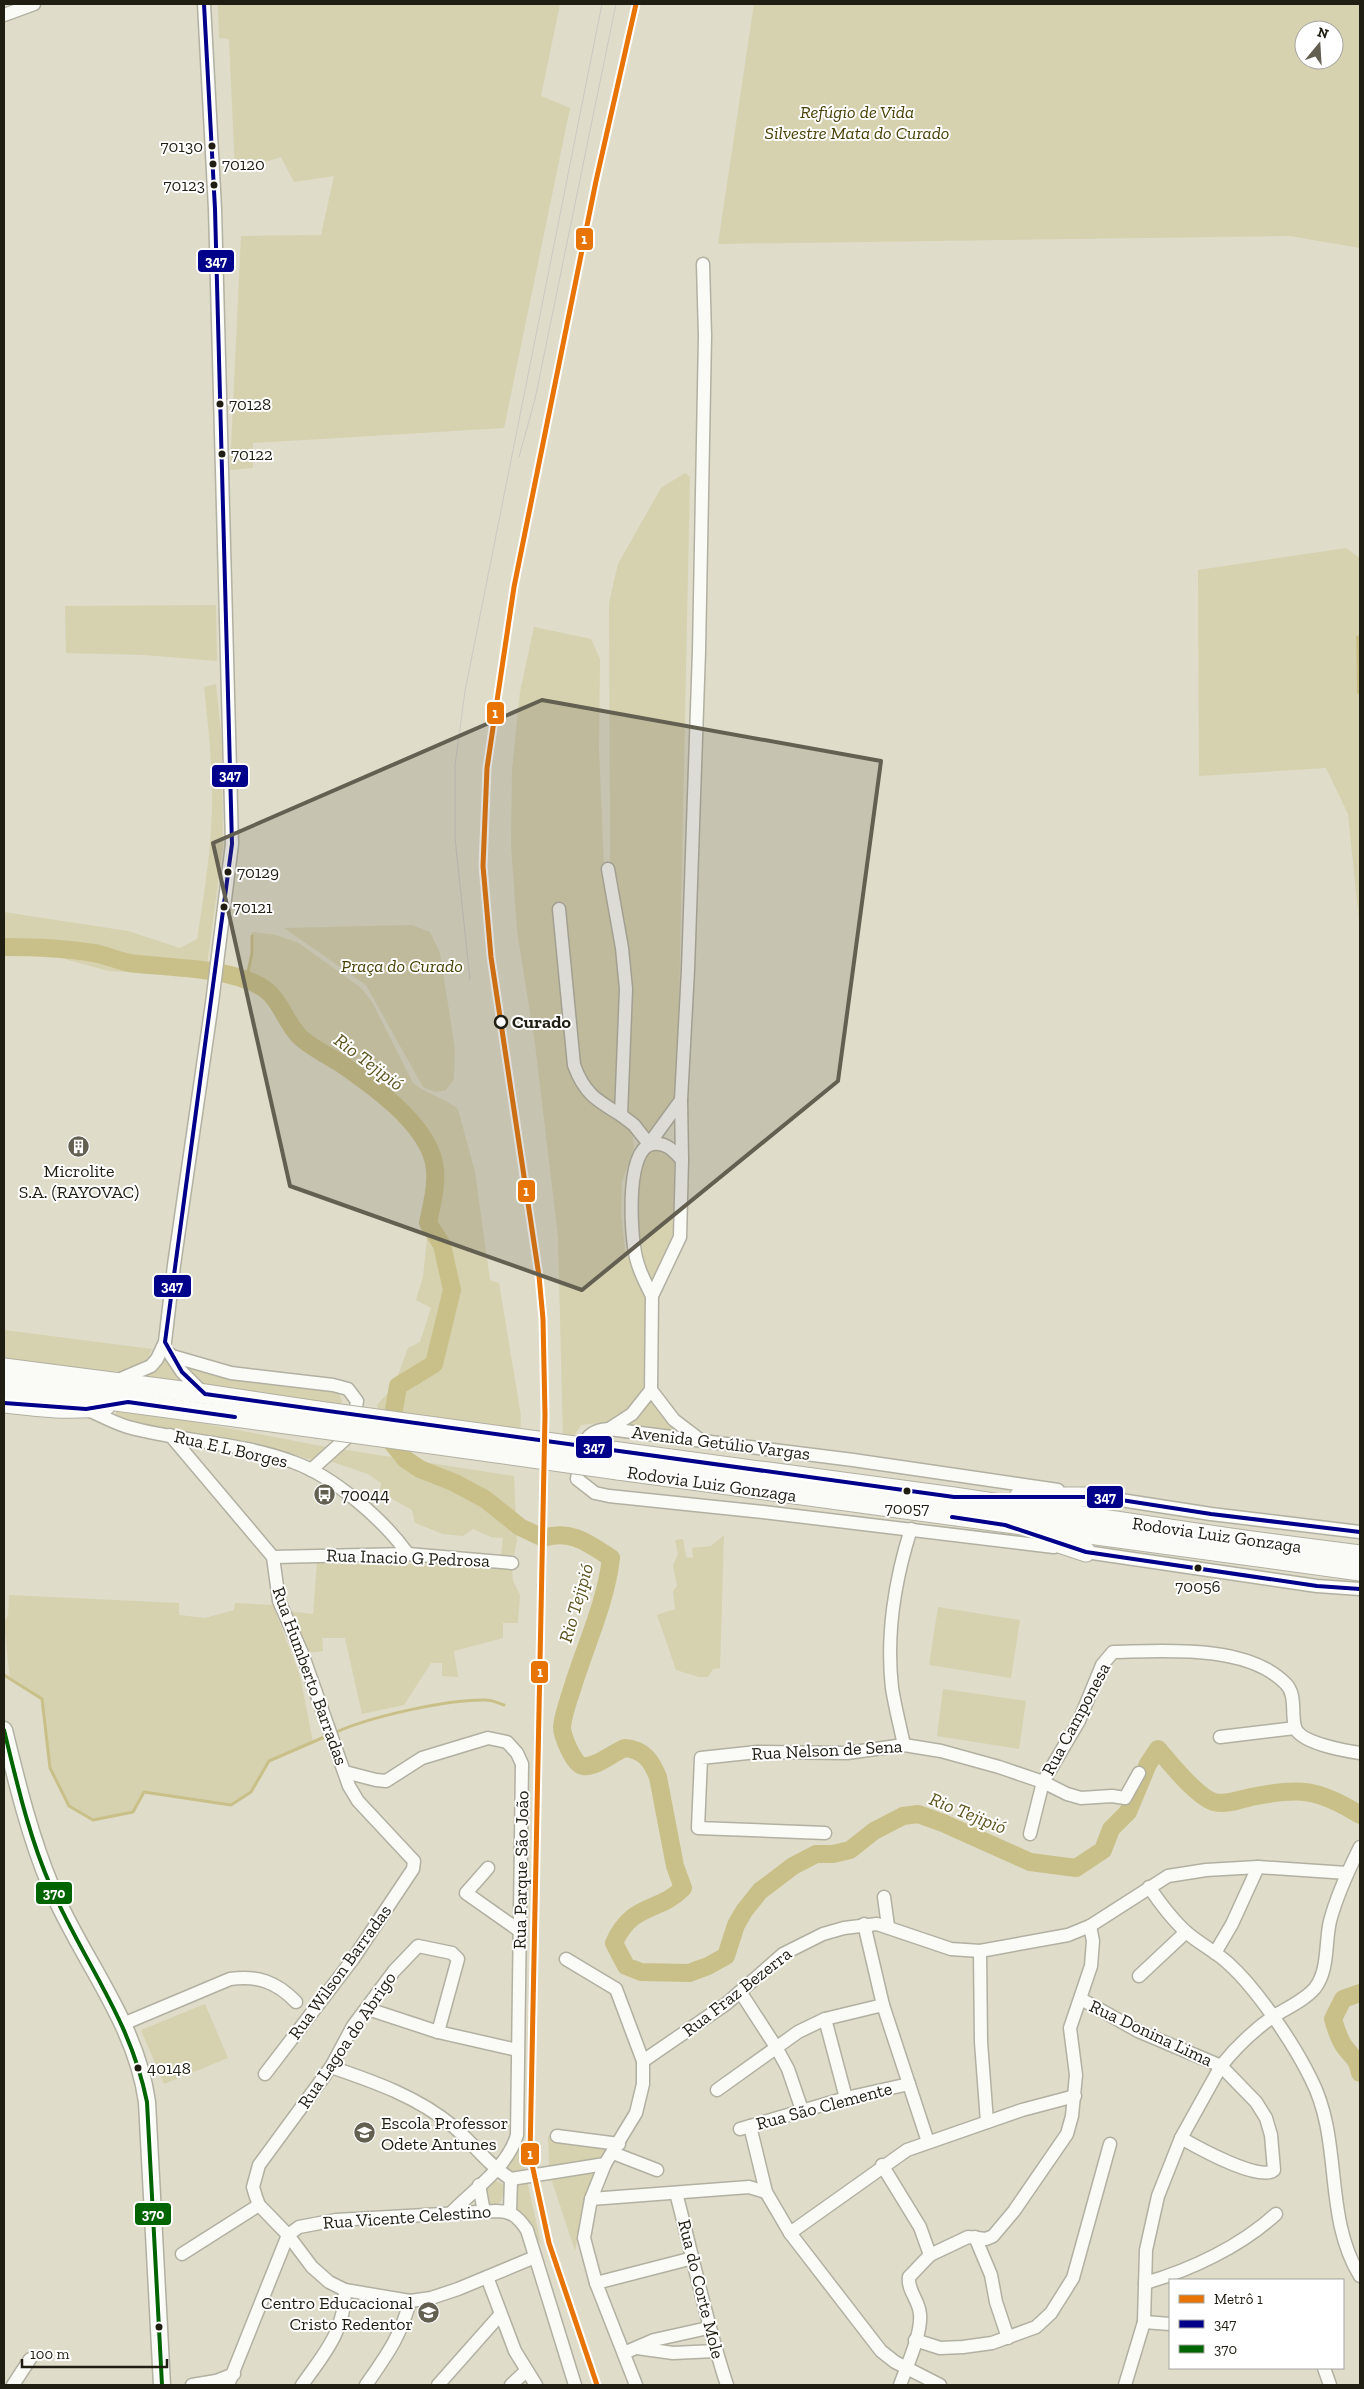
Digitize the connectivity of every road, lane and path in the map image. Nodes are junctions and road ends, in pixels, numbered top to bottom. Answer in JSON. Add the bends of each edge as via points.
{"nodes":[{"id":1,"x":34,"y":4,"type":"edge"},
{"id":2,"x":204,"y":4,"type":"edge"},
{"id":3,"x":4,"y":15,"type":"edge"},
{"id":4,"x":704,"y":264,"type":"dead end"},
{"id":5,"x":608,"y":868,"type":"dead end"},
{"id":6,"x":559,"y":909,"type":"dead end"},
{"id":7,"x":681,"y":1100,"type":"junction"},
{"id":8,"x":622,"y":1115,"type":"junction"},
{"id":9,"x":649,"y":1144,"type":"junction"},
{"id":10,"x":682,"y":1160,"type":"junction"},
{"id":11,"x":652,"y":1296,"type":"junction"},
{"id":12,"x":165,"y":1342,"type":"junction"},
{"id":13,"x":172,"y":1356,"type":"junction"},
{"id":14,"x":4,"y":1368,"type":"edge"},
{"id":15,"x":111,"y":1382,"type":"junction"},
{"id":16,"x":4,"y":1386,"type":"edge"},
{"id":17,"x":651,"y":1390,"type":"junction"},
{"id":18,"x":205,"y":1394,"type":"junction"},
{"id":19,"x":128,"y":1402,"type":"junction"},
{"id":20,"x":4,"y":1403,"type":"edge"},
{"id":21,"x":86,"y":1409,"type":"junction"},
{"id":22,"x":317,"y":1420,"type":"junction"},
{"id":23,"x":609,"y":1429,"type":"junction"},
{"id":24,"x":170,"y":1435,"type":"junction"},
{"id":25,"x":701,"y":1441,"type":"junction"},
{"id":26,"x":618,"y":1461,"type":"junction"},
{"id":27,"x":311,"y":1470,"type":"junction"},
{"id":28,"x":954,"y":1497,"type":"junction"},
{"id":29,"x":1102,"y":1497,"type":"junction"},
{"id":30,"x":1005,"y":1524,"type":"junction"},
{"id":31,"x":912,"y":1529,"type":"junction"},
{"id":32,"x":1360,"y":1532,"type":"edge"},
{"id":33,"x":1086,"y":1552,"type":"junction"},
{"id":34,"x":408,"y":1554,"type":"junction"},
{"id":35,"x":1360,"y":1555,"type":"edge"},
{"id":36,"x":273,"y":1557,"type":"junction"},
{"id":37,"x":512,"y":1563,"type":"dead end"},
{"id":38,"x":1360,"y":1571,"type":"edge"},
{"id":39,"x":1360,"y":1590,"type":"edge"},
{"id":40,"x":1295,"y":1728,"type":"junction"},
{"id":41,"x":4,"y":1730,"type":"edge"},
{"id":42,"x":1220,"y":1737,"type":"dead end"},
{"id":43,"x":904,"y":1744,"type":"junction"},
{"id":44,"x":1360,"y":1753,"type":"edge"},
{"id":45,"x":345,"y":1772,"type":"junction"},
{"id":46,"x":1138,"y":1773,"type":"dead end"},
{"id":47,"x":1043,"y":1782,"type":"junction"},
{"id":48,"x":825,"y":1833,"type":"dead end"},
{"id":49,"x":1030,"y":1834,"type":"dead end"},
{"id":50,"x":1360,"y":1847,"type":"edge"},
{"id":51,"x":1353,"y":1866,"type":"edge"},
{"id":52,"x":1258,"y":1867,"type":"junction"},
{"id":53,"x":488,"y":1868,"type":"dead end"},
{"id":54,"x":413,"y":1869,"type":"joint"},
{"id":55,"x":1149,"y":1887,"type":"junction"},
{"id":56,"x":884,"y":1897,"type":"dead end"},
{"id":57,"x":864,"y":1924,"type":"junction"},
{"id":58,"x":888,"y":1926,"type":"junction"},
{"id":59,"x":1090,"y":1926,"type":"junction"},
{"id":60,"x":520,"y":1931,"type":"junction"},
{"id":61,"x":1186,"y":1932,"type":"junction"},
{"id":62,"x":980,"y":1951,"type":"junction"},
{"id":63,"x":1215,"y":1953,"type":"junction"},
{"id":64,"x":566,"y":1959,"type":"dead end"},
{"id":65,"x":1139,"y":1976,"type":"dead end"},
{"id":66,"x":741,"y":1993,"type":"junction"},
{"id":67,"x":1081,"y":1999,"type":"junction"},
{"id":68,"x":296,"y":2002,"type":"dead end"},
{"id":69,"x":883,"y":2005,"type":"junction"},
{"id":70,"x":368,"y":2009,"type":"junction"},
{"id":71,"x":1272,"y":2018,"type":"junction"},
{"id":72,"x":825,"y":2020,"type":"junction"},
{"id":73,"x":123,"y":2024,"type":"junction"},
{"id":74,"x":438,"y":2032,"type":"junction"},
{"id":75,"x":776,"y":2047,"type":"junction"},
{"id":76,"x":517,"y":2050,"type":"junction"},
{"id":77,"x":643,"y":2061,"type":"junction"},
{"id":78,"x":1221,"y":2066,"type":"junction"},
{"id":79,"x":331,"y":2067,"type":"junction"},
{"id":80,"x":265,"y":2074,"type":"dead end"},
{"id":81,"x":909,"y":2084,"type":"junction"},
{"id":82,"x":717,"y":2090,"type":"dead end"},
{"id":83,"x":1075,"y":2096,"type":"junction"},
{"id":84,"x":846,"y":2098,"type":"junction"},
{"id":85,"x":802,"y":2110,"type":"junction"},
{"id":86,"x":987,"y":2122,"type":"junction"},
{"id":87,"x":557,"y":2136,"type":"dead end"},
{"id":88,"x":1181,"y":2138,"type":"junction"},
{"id":89,"x":928,"y":2142,"type":"junction"},
{"id":90,"x":1110,"y":2144,"type":"dead end"},
{"id":91,"x":616,"y":2148,"type":"junction"},
{"id":92,"x":605,"y":2164,"type":"junction"},
{"id":93,"x":882,"y":2165,"type":"junction"},
{"id":94,"x":496,"y":2170,"type":"junction"},
{"id":95,"x":657,"y":2170,"type":"dead end"},
{"id":96,"x":511,"y":2179,"type":"junction"},
{"id":97,"x":479,"y":2185,"type":"junction"},
{"id":98,"x":766,"y":2192,"type":"junction"},
{"id":99,"x":676,"y":2193,"type":"junction"},
{"id":100,"x":591,"y":2199,"type":"junction"},
{"id":101,"x":259,"y":2205,"type":"junction"},
{"id":102,"x":484,"y":2212,"type":"junction"},
{"id":103,"x":510,"y":2212,"type":"junction"},
{"id":104,"x":451,"y":2213,"type":"junction"},
{"id":105,"x":1276,"y":2214,"type":"dead end"},
{"id":106,"x":790,"y":2233,"type":"junction"},
{"id":107,"x":288,"y":2235,"type":"junction"},
{"id":108,"x":976,"y":2237,"type":"junction"},
{"id":109,"x":182,"y":2254,"type":"dead end"},
{"id":110,"x":930,"y":2256,"type":"junction"},
{"id":111,"x":535,"y":2257,"type":"junction"},
{"id":112,"x":693,"y":2258,"type":"junction"},
{"id":113,"x":1360,"y":2276,"type":"edge"},
{"id":114,"x":487,"y":2277,"type":"junction"},
{"id":115,"x":1145,"y":2282,"type":"junction"},
{"id":116,"x":596,"y":2283,"type":"junction"},
{"id":117,"x":345,"y":2290,"type":"junction"},
{"id":118,"x":410,"y":2301,"type":"junction"},
{"id":119,"x":500,"y":2315,"type":"junction"},
{"id":120,"x":1144,"y":2322,"type":"junction"},
{"id":121,"x":1169,"y":2324,"type":"edge"},
{"id":122,"x":708,"y":2328,"type":"junction"},
{"id":123,"x":1008,"y":2338,"type":"junction"},
{"id":124,"x":915,"y":2340,"type":"junction"},
{"id":125,"x":637,"y":2348,"type":"junction"},
{"id":126,"x":715,"y":2351,"type":"junction"},
{"id":127,"x":624,"y":2353,"type":"junction"},
{"id":128,"x":30,"y":2359,"type":"dead end"},
{"id":129,"x":906,"y":2368,"type":"junction"},
{"id":130,"x":1324,"y":2369,"type":"edge"},
{"id":131,"x":526,"y":2371,"type":"junction"},
{"id":132,"x":231,"y":2380,"type":"edge"},
{"id":133,"x":13,"y":2385,"type":"edge"},
{"id":134,"x":162,"y":2385,"type":"edge"},
{"id":135,"x":192,"y":2385,"type":"edge"},
{"id":136,"x":302,"y":2385,"type":"edge"},
{"id":137,"x":366,"y":2385,"type":"edge"},
{"id":138,"x":438,"y":2385,"type":"edge"},
{"id":139,"x":511,"y":2385,"type":"edge"},
{"id":140,"x":536,"y":2385,"type":"edge"},
{"id":141,"x":575,"y":2385,"type":"edge"},
{"id":142,"x":636,"y":2385,"type":"edge"},
{"id":143,"x":727,"y":2385,"type":"edge"},
{"id":144,"x":900,"y":2385,"type":"edge"},
{"id":145,"x":940,"y":2385,"type":"edge"},
{"id":146,"x":1124,"y":2385,"type":"edge"},
{"id":147,"x":1330,"y":2385,"type":"edge"}],
"edges":[{"from":1,"to":3,"type":"street"},
{"from":2,"to":12,"type":"street","via":[[215,209],[232,844]]},
{"from":4,"to":7,"type":"street","via":[[699,651]]},
{"from":5,"to":8,"type":"street","via":[[626,989]]},
{"from":6,"to":8,"type":"street","via":[[574,1065],[580,1082],[591,1096]]},
{"from":7,"to":9,"type":"street"},
{"from":7,"to":10,"type":"street"},
{"from":8,"to":9,"type":"street"},
{"from":9,"to":10,"type":"street","via":[[666,1145]]},
{"from":9,"to":11,"type":"street","via":[[643,1149],[634,1170],[632,1216],[638,1270]]},
{"from":10,"to":11,"type":"street","via":[[680,1237]]},
{"from":11,"to":17,"type":"street"},
{"from":12,"to":13,"type":"street"},
{"from":12,"to":15,"type":"street","via":[[151,1366]]},
{"from":13,"to":18,"type":"street","via":[[182,1372]]},
{"from":13,"to":27,"type":"street","via":[[231,1374],[348,1389],[357,1401],[352,1433]]},
{"from":14,"to":15,"type":"highway","name":"Rodovia Luiz Gonzaga"},
{"from":15,"to":18,"type":"highway","name":"Rodovia Luiz Gonzaga"},
{"from":16,"to":19,"type":"highway","name":"Rodovia Luiz Gonzaga"},
{"from":17,"to":23,"type":"street","via":[[632,1414]]},
{"from":17,"to":25,"type":"street","via":[[674,1420]]},
{"from":18,"to":22,"type":"highway","name":"Rodovia Luiz Gonzaga"},
{"from":19,"to":21,"type":"highway"},
{"from":19,"to":22,"type":"highway","name":"Rodovia Luiz Gonzaga"},
{"from":20,"to":21,"type":"highway"},
{"from":21,"to":24,"type":"street","name":"Rua E L Borges","via":[[127,1427]]},
{"from":22,"to":26,"type":"highway","name":"Rodovia Luiz Gonzaga","bridge":true},
{"from":23,"to":25,"type":"street","name":"Avenida Getúlio Vargas"},
{"from":23,"to":31,"type":"street","name":"Avenida Getúlio Vargas","via":[[594,1431],[587,1436],[581,1451],[577,1479],[595,1493]]},
{"from":24,"to":27,"type":"street","name":"Rua E L Borges","via":[[255,1452]]},
{"from":24,"to":36,"type":"street"},
{"from":25,"to":29,"type":"street","name":"Avenida Getúlio Vargas"},
{"from":26,"to":28,"type":"highway","name":"Rodovia Luiz Gonzaga"},
{"from":26,"to":30,"type":"highway","name":"Rodovia Luiz Gonzaga"},
{"from":27,"to":34,"type":"street","name":"Rua E L Borges","via":[[360,1505]]},
{"from":28,"to":29,"type":"highway"},
{"from":28,"to":35,"type":"highway","name":"Rodovia Luiz Gonzaga"},
{"from":29,"to":32,"type":"street","name":"Avenida Getúlio Vargas"},
{"from":30,"to":33,"type":"highway"},
{"from":30,"to":38,"type":"highway","name":"Rodovia Luiz Gonzaga"},
{"from":31,"to":33,"type":"street","name":"Avenida Getúlio Vargas"},
{"from":31,"to":43,"type":"street","via":[[895,1597],[891,1656],[892,1687]]},
{"from":33,"to":39,"type":"street","name":"Avenida Getúlio Vargas"},
{"from":34,"to":36,"type":"street","name":"Rua Inacio G Pedrosa"},
{"from":34,"to":37,"type":"street","name":"Rua Inacio G Pedrosa"},
{"from":36,"to":45,"type":"street","name":"Rua Humberto Barradas","via":[[279,1601],[302,1652]]},
{"from":40,"to":42,"type":"street"},
{"from":40,"to":44,"type":"street","via":[[1310,1740]]},
{"from":40,"to":47,"type":"street","name":"Rua Camponesa","via":[[1288,1686],[1270,1672],[1241,1659],[1213,1652],[1113,1652],[1102,1665],[1079,1720]]},
{"from":41,"to":73,"type":"main road","via":[[22,1802],[50,1887]]},
{"from":43,"to":47,"type":"street","name":"Rua Nelson de Sena","via":[[941,1751]]},
{"from":43,"to":48,"type":"street","name":"Rua Nelson de Sena","via":[[847,1752],[757,1752],[701,1758],[698,1828]]},
{"from":45,"to":54,"type":"street","name":"Rua Humberto Barradas","via":[[358,1801],[412,1857]]},
{"from":45,"to":60,"type":"street","name":"Rua Parque São João","via":[[386,1780],[437,1753],[488,1738],[507,1742],[522,1764]]},
{"from":46,"to":47,"type":"street","name":"Rua Nelson de Sena","via":[[1125,1798],[1081,1798]]},
{"from":47,"to":49,"type":"street","name":"Rua Camponesa"},
{"from":50,"to":51,"type":"street"},
{"from":51,"to":52,"type":"street","name":"Rua Fraz Bezerra"},
{"from":51,"to":71,"type":"street","via":[[1331,1919],[1318,1982],[1311,1992]]},
{"from":52,"to":55,"type":"street","name":"Rua Fraz Bezerra","via":[[1168,1876]]},
{"from":52,"to":63,"type":"street","via":[[1240,1909]]},
{"from":53,"to":60,"type":"street","via":[[466,1893]]},
{"from":54,"to":80,"type":"street","name":"Rua Wilson Barradas","via":[[354,1959]]},
{"from":55,"to":59,"type":"street","name":"Rua Fraz Bezerra"},
{"from":55,"to":61,"type":"street"},
{"from":56,"to":58,"type":"street"},
{"from":57,"to":58,"type":"street","name":"Rua Fraz Bezerra"},
{"from":57,"to":66,"type":"street","name":"Rua Fraz Bezerra","via":[[823,1934],[794,1947]]},
{"from":57,"to":69,"type":"street"},
{"from":58,"to":62,"type":"street","name":"Rua Fraz Bezerra","via":[[951,1950]]},
{"from":59,"to":62,"type":"street","name":"Rua Fraz Bezerra","via":[[1068,1935]]},
{"from":59,"to":67,"type":"street","via":[[1092,1959]]},
{"from":60,"to":76,"type":"street","name":"Rua Parque São João"},
{"from":61,"to":63,"type":"street"},
{"from":61,"to":65,"type":"street"},
{"from":62,"to":86,"type":"street","via":[[981,2042]]},
{"from":63,"to":71,"type":"street","via":[[1239,1973]]},
{"from":64,"to":77,"type":"street","via":[[616,1989]]},
{"from":66,"to":75,"type":"street"},
{"from":66,"to":77,"type":"street","name":"Rua Fraz Bezerra"},
{"from":67,"to":78,"type":"street","name":"Rua Donina Lima","via":[[1138,2031]]},
{"from":67,"to":83,"type":"street","via":[[1069,2035],[1076,2068]]},
{"from":68,"to":73,"type":"street","via":[[276,1985],[264,1980],[230,1979]]},
{"from":69,"to":72,"type":"street"},
{"from":69,"to":81,"type":"street"},
{"from":70,"to":74,"type":"street"},
{"from":70,"to":74,"type":"street","name":"Rua Lagoa do Abrigo","via":[[414,1948],[422,1946],[452,1953],[457,1956],[458,1964]]},
{"from":70,"to":79,"type":"street","name":"Rua Lagoa do Abrigo","via":[[346,2036]]},
{"from":71,"to":78,"type":"street","via":[[1241,2042]]},
{"from":71,"to":113,"type":"street","via":[[1305,2067],[1318,2094],[1330,2146],[1341,2230]]},
{"from":72,"to":75,"type":"street","via":[[798,2032]]},
{"from":72,"to":84,"type":"street"},
{"from":73,"to":134,"type":"main road","via":[[139,2062],[144,2084]]},
{"from":74,"to":76,"type":"street"},
{"from":75,"to":82,"type":"street"},
{"from":75,"to":85,"type":"street","via":[[788,2069]]},
{"from":76,"to":94,"type":"street","name":"Rua Parque São João","via":[[517,2135]]},
{"from":77,"to":91,"type":"street","via":[[641,2098]]},
{"from":78,"to":88,"type":"street"},
{"from":78,"to":88,"type":"street","name":"Rua Donina Lima","via":[[1251,2096],[1266,2118],[1274,2166],[1271,2172],[1220,2159]]},
{"from":79,"to":94,"type":"street","via":[[392,2089],[433,2110],[455,2127]]},
{"from":79,"to":101,"type":"street","name":"Rua Lagoa do Abrigo","via":[[259,2165],[253,2187]]},
{"from":81,"to":84,"type":"street","name":"Rua São Clemente"},
{"from":81,"to":89,"type":"street"},
{"from":83,"to":86,"type":"street"},
{"from":83,"to":108,"type":"street","via":[[1067,2134],[1028,2193],[993,2236]]},
{"from":84,"to":85,"type":"street","name":"Rua São Clemente"},
{"from":85,"to":98,"type":"street","name":"Rua São Clemente","via":[[745,2127]]},
{"from":86,"to":89,"type":"street"},
{"from":87,"to":91,"type":"street"},
{"from":88,"to":115,"type":"street","via":[[1166,2170],[1148,2235]]},
{"from":89,"to":93,"type":"street"},
{"from":90,"to":123,"type":"street","via":[[1073,2278],[1051,2313],[1036,2327]]},
{"from":91,"to":92,"type":"street"},
{"from":91,"to":95,"type":"street"},
{"from":92,"to":96,"type":"street"},
{"from":92,"to":100,"type":"street"},
{"from":93,"to":106,"type":"street"},
{"from":93,"to":110,"type":"street","via":[[920,2227]]},
{"from":94,"to":96,"type":"street"},
{"from":94,"to":97,"type":"street","name":"Rua Parque São João"},
{"from":96,"to":103,"type":"street"},
{"from":97,"to":102,"type":"street"},
{"from":97,"to":104,"type":"street","name":"Rua Parque São João"},
{"from":98,"to":99,"type":"street","via":[[749,2187]]},
{"from":98,"to":106,"type":"street"},
{"from":99,"to":100,"type":"street"},
{"from":99,"to":112,"type":"street","name":"Rua do Corte Mole"},
{"from":100,"to":116,"type":"street","via":[[584,2238]]},
{"from":101,"to":107,"type":"street"},
{"from":101,"to":109,"type":"street"},
{"from":102,"to":103,"type":"street","name":"Rua Vicente Celestino"},
{"from":102,"to":104,"type":"street","name":"Rua Vicente Celestino"},
{"from":103,"to":111,"type":"street","via":[[527,2230]]},
{"from":104,"to":107,"type":"street","name":"Rua Vicente Celestino","via":[[336,2220],[299,2227]]},
{"from":105,"to":115,"type":"street","via":[[1254,2232],[1217,2253]]},
{"from":106,"to":129,"type":"street","via":[[872,2341],[889,2358]]},
{"from":107,"to":117,"type":"street","via":[[312,2267],[329,2282]]},
{"from":107,"to":132,"type":"street"},
{"from":108,"to":110,"type":"street","via":[[968,2237]]},
{"from":108,"to":123,"type":"street","via":[[991,2275]]},
{"from":110,"to":124,"type":"street","via":[[908,2280],[920,2313]]},
{"from":111,"to":114,"type":"street"},
{"from":111,"to":141,"type":"street"},
{"from":112,"to":116,"type":"street"},
{"from":112,"to":122,"type":"street","name":"Rua do Corte Mole"},
{"from":114,"to":118,"type":"street","via":[[431,2298]]},
{"from":114,"to":119,"type":"street"},
{"from":115,"to":120,"type":"street"},
{"from":116,"to":127,"type":"street"},
{"from":117,"to":118,"type":"street"},
{"from":117,"to":136,"type":"street","via":[[342,2323]]},
{"from":118,"to":137,"type":"street","via":[[397,2341]]},
{"from":119,"to":131,"type":"street"},
{"from":119,"to":138,"type":"street"},
{"from":120,"to":121,"type":"street"},
{"from":120,"to":146,"type":"street"},
{"from":122,"to":125,"type":"street","via":[[654,2340]]},
{"from":122,"to":126,"type":"street","name":"Rua do Corte Mole"},
{"from":123,"to":124,"type":"street","via":[[940,2348]]},
{"from":124,"to":129,"type":"street"},
{"from":125,"to":126,"type":"street","via":[[673,2353]]},
{"from":125,"to":127,"type":"street"},
{"from":126,"to":143,"type":"street","name":"Rua do Corte Mole"},
{"from":127,"to":142,"type":"street"},
{"from":128,"to":133,"type":"street"},
{"from":129,"to":144,"type":"street"},
{"from":129,"to":145,"type":"street"},
{"from":130,"to":147,"type":"street"},
{"from":131,"to":139,"type":"street"},
{"from":131,"to":140,"type":"street"},
{"from":132,"to":135,"type":"street"}]}
